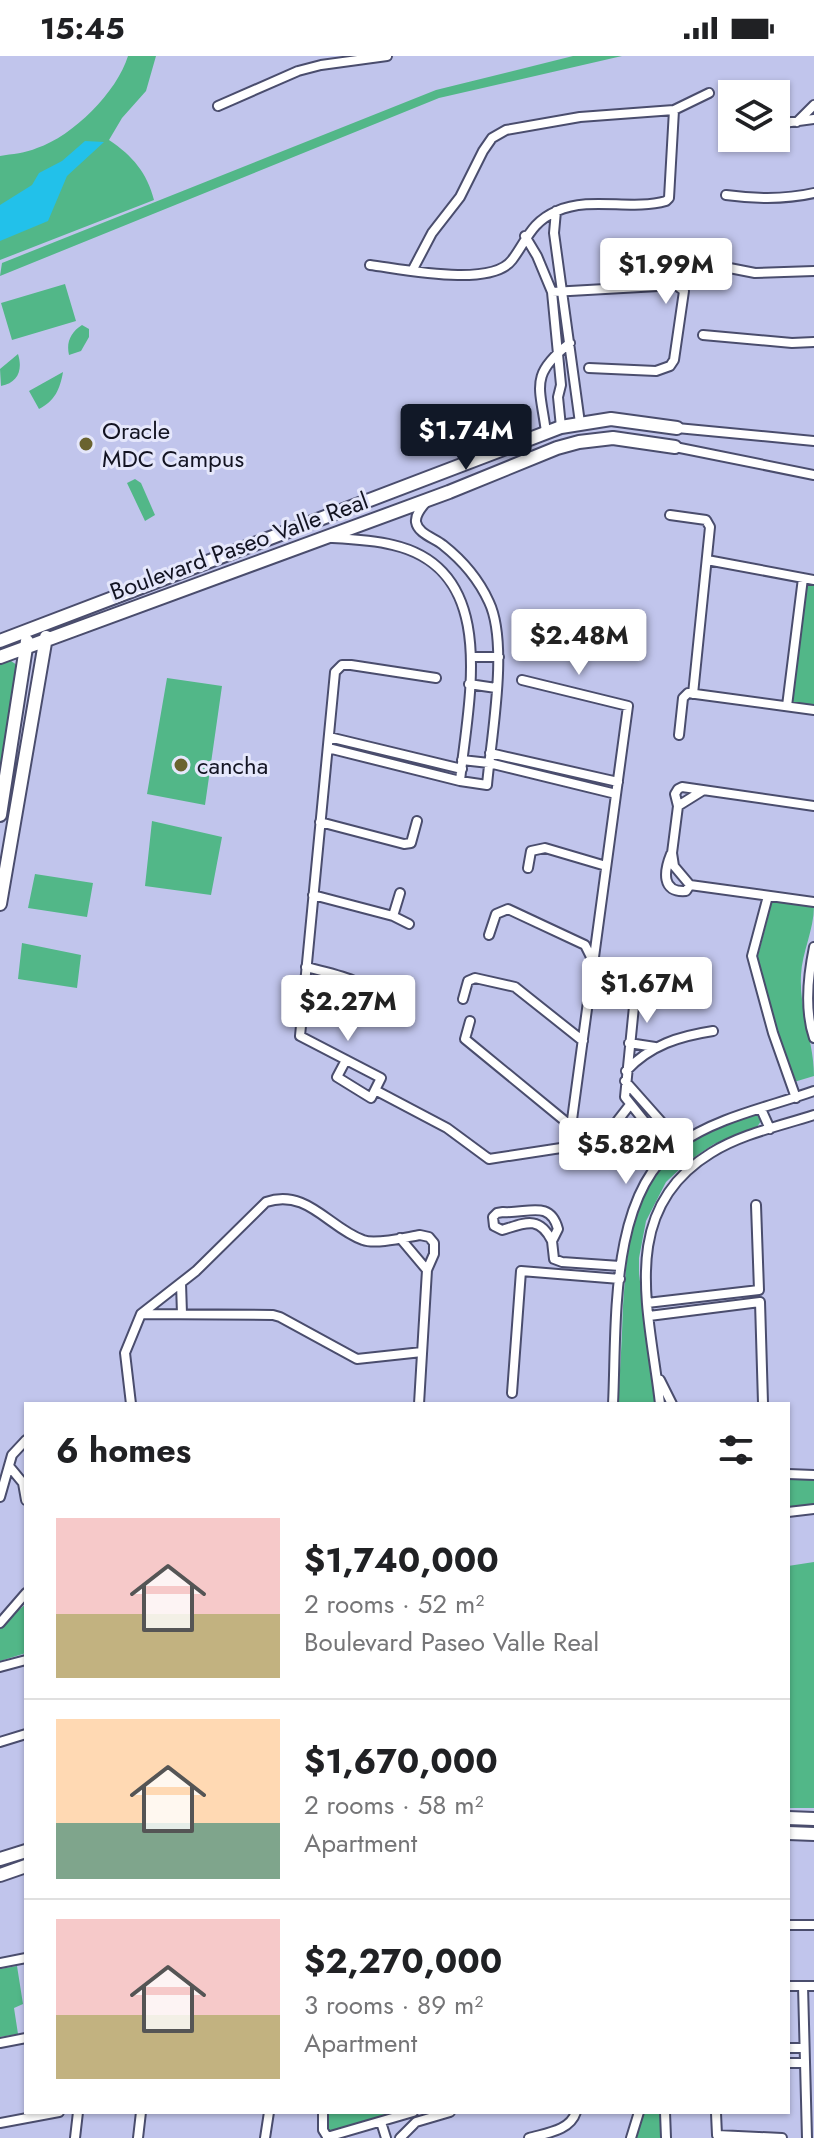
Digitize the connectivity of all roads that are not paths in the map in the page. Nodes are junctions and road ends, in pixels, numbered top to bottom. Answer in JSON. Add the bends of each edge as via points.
{"nodes":[{"id":1,"x":387,"y":56,"type":"edge"},
{"id":2,"x":709,"y":93,"type":"dead end"},
{"id":3,"x":814,"y":105,"type":"edge"},
{"id":4,"x":218,"y":106,"type":"dead end"},
{"id":5,"x":674,"y":110,"type":"junction"},
{"id":6,"x":814,"y":119,"type":"edge"},
{"id":7,"x":796,"y":122,"type":"junction"},
{"id":8,"x":790,"y":123,"type":"edge"},
{"id":9,"x":814,"y":193,"type":"edge"},
{"id":10,"x":726,"y":195,"type":"dead end"},
{"id":11,"x":556,"y":211,"type":"junction"},
{"id":12,"x":536,"y":224,"type":"junction"},
{"id":13,"x":554,"y":233,"type":"junction"},
{"id":14,"x":525,"y":236,"type":"junction"},
{"id":15,"x":537,"y":256,"type":"junction"},
{"id":16,"x":512,"y":261,"type":"junction"},
{"id":17,"x":370,"y":265,"type":"dead end"},
{"id":18,"x":714,"y":265,"type":"dead end"},
{"id":19,"x":412,"y":271,"type":"junction"},
{"id":20,"x":814,"y":271,"type":"edge"},
{"id":21,"x":564,"y":291,"type":"junction"},
{"id":22,"x":552,"y":292,"type":"junction"},
{"id":23,"x":703,"y":335,"type":"dead end"},
{"id":24,"x":814,"y":342,"type":"edge"},
{"id":25,"x":570,"y":343,"type":"junction"},
{"id":26,"x":557,"y":353,"type":"junction"},
{"id":27,"x":589,"y":368,"type":"dead end"},
{"id":28,"x":632,"y":421,"type":"junction"},
{"id":29,"x":580,"y":423,"type":"junction"},
{"id":30,"x":561,"y":427,"type":"junction"},
{"id":31,"x":672,"y":427,"type":"junction"},
{"id":32,"x":546,"y":432,"type":"junction"},
{"id":33,"x":719,"y":434,"type":"junction"},
{"id":34,"x":630,"y":440,"type":"junction"},
{"id":35,"x":814,"y":441,"type":"edge"},
{"id":36,"x":670,"y":446,"type":"junction"},
{"id":37,"x":716,"y":454,"type":"junction"},
{"id":38,"x":439,"y":472,"type":"junction"},
{"id":39,"x":814,"y":475,"type":"edge"},
{"id":40,"x":449,"y":492,"type":"junction"},
{"id":41,"x":427,"y":500,"type":"junction"},
{"id":42,"x":670,"y":515,"type":"dead end"},
{"id":43,"x":327,"y":537,"type":"junction"},
{"id":44,"x":707,"y":560,"type":"junction"},
{"id":45,"x":803,"y":578,"type":"junction"},
{"id":46,"x":814,"y":580,"type":"edge"},
{"id":47,"x":48,"y":622,"type":"junction"},
{"id":48,"x":29,"y":630,"type":"junction"},
{"id":49,"x":0,"y":641,"type":"edge"},
{"id":50,"x":45,"y":641,"type":"junction"},
{"id":51,"x":26,"y":647,"type":"junction"},
{"id":52,"x":0,"y":657,"type":"edge"},
{"id":53,"x":472,"y":657,"type":"junction"},
{"id":54,"x":499,"y":657,"type":"junction"},
{"id":55,"x":436,"y":678,"type":"dead end"},
{"id":56,"x":522,"y":680,"type":"dead end"},
{"id":57,"x":469,"y":684,"type":"junction"},
{"id":58,"x":496,"y":688,"type":"junction"},
{"id":59,"x":693,"y":694,"type":"junction"},
{"id":60,"x":787,"y":706,"type":"junction"},
{"id":61,"x":814,"y":710,"type":"edge"},
{"id":62,"x":679,"y":735,"type":"dead end"},
{"id":63,"x":329,"y":737,"type":"junction"},
{"id":64,"x":328,"y":748,"type":"junction"},
{"id":65,"x":490,"y":753,"type":"junction"},
{"id":66,"x":489,"y":763,"type":"junction"},
{"id":67,"x":462,"y":764,"type":"junction"},
{"id":68,"x":460,"y":781,"type":"junction"},
{"id":69,"x":618,"y":782,"type":"junction"},
{"id":70,"x":702,"y":791,"type":"junction"},
{"id":71,"x":616,"y":794,"type":"junction"},
{"id":72,"x":9,"y":801,"type":"junction"},
{"id":73,"x":678,"y":806,"type":"junction"},
{"id":74,"x":814,"y":806,"type":"edge"},
{"id":75,"x":0,"y":815,"type":"edge"},
{"id":76,"x":417,"y":821,"type":"dead end"},
{"id":77,"x":320,"y":822,"type":"junction"},
{"id":78,"x":672,"y":853,"type":"junction"},
{"id":79,"x":606,"y":866,"type":"junction"},
{"id":80,"x":528,"y":868,"type":"dead end"},
{"id":81,"x":690,"y":885,"type":"junction"},
{"id":82,"x":400,"y":893,"type":"dead end"},
{"id":83,"x":313,"y":895,"type":"junction"},
{"id":84,"x":768,"y":896,"type":"junction"},
{"id":85,"x":814,"y":902,"type":"edge"},
{"id":86,"x":0,"y":904,"type":"edge"},
{"id":87,"x":393,"y":916,"type":"junction"},
{"id":88,"x":600,"y":916,"type":"junction"},
{"id":89,"x":409,"y":924,"type":"dead end"},
{"id":90,"x":489,"y":935,"type":"dead end"},
{"id":91,"x":585,"y":945,"type":"junction"},
{"id":92,"x":814,"y":947,"type":"edge"},
{"id":93,"x":594,"y":961,"type":"junction"},
{"id":94,"x":609,"y":965,"type":"dead end"},
{"id":95,"x":638,"y":966,"type":"junction"},
{"id":96,"x":306,"y":967,"type":"junction"},
{"id":97,"x":698,"y":971,"type":"dead end"},
{"id":98,"x":463,"y":999,"type":"dead end"},
{"id":99,"x":379,"y":1021,"type":"dead end"},
{"id":100,"x":470,"y":1021,"type":"dead end"},
{"id":101,"x":713,"y":1031,"type":"dead end"},
{"id":102,"x":814,"y":1038,"type":"edge"},
{"id":103,"x":583,"y":1041,"type":"junction"},
{"id":104,"x":629,"y":1043,"type":"junction"},
{"id":105,"x":655,"y":1047,"type":"junction"},
{"id":106,"x":346,"y":1060,"type":"junction"},
{"id":107,"x":625,"y":1076,"type":"junction"},
{"id":108,"x":375,"y":1090,"type":"junction"},
{"id":109,"x":814,"y":1091,"type":"edge"},
{"id":110,"x":796,"y":1098,"type":"junction"},
{"id":111,"x":629,"y":1106,"type":"junction"},
{"id":112,"x":761,"y":1109,"type":"junction"},
{"id":113,"x":814,"y":1115,"type":"edge"},
{"id":114,"x":571,"y":1126,"type":"junction"},
{"id":115,"x":770,"y":1129,"type":"junction"},
{"id":116,"x":680,"y":1143,"type":"junction"},
{"id":117,"x":669,"y":1152,"type":"junction"},
{"id":118,"x":584,"y":1164,"type":"dead end"},
{"id":119,"x":756,"y":1205,"type":"dead end"},
{"id":120,"x":400,"y":1238,"type":"junction"},
{"id":121,"x":552,"y":1241,"type":"junction"},
{"id":122,"x":620,"y":1266,"type":"junction"},
{"id":123,"x":427,"y":1270,"type":"junction"},
{"id":124,"x":620,"y":1279,"type":"junction"},
{"id":125,"x":181,"y":1283,"type":"junction"},
{"id":126,"x":647,"y":1303,"type":"junction"},
{"id":127,"x":141,"y":1314,"type":"junction"},
{"id":128,"x":182,"y":1314,"type":"junction"},
{"id":129,"x":649,"y":1316,"type":"junction"},
{"id":130,"x":422,"y":1352,"type":"junction"},
{"id":131,"x":656,"y":1371,"type":"junction"},
{"id":132,"x":512,"y":1393,"type":"dead end"},
{"id":133,"x":131,"y":1402,"type":"edge"},
{"id":134,"x":419,"y":1402,"type":"edge"},
{"id":135,"x":613,"y":1402,"type":"edge"},
{"id":136,"x":660,"y":1402,"type":"edge"},
{"id":137,"x":671,"y":1402,"type":"edge"},
{"id":138,"x":763,"y":1402,"type":"edge"},
{"id":139,"x":24,"y":1442,"type":"edge"},
{"id":140,"x":9,"y":1466,"type":"junction"},
{"id":141,"x":790,"y":1474,"type":"edge"},
{"id":142,"x":814,"y":1475,"type":"edge"},
{"id":143,"x":24,"y":1489,"type":"edge"},
{"id":144,"x":0,"y":1497,"type":"edge"},
{"id":145,"x":814,"y":1509,"type":"edge"},
{"id":146,"x":790,"y":1512,"type":"edge"},
{"id":147,"x":24,"y":1598,"type":"edge"},
{"id":148,"x":0,"y":1623,"type":"edge"},
{"id":149,"x":24,"y":1661,"type":"edge"},
{"id":150,"x":0,"y":1667,"type":"edge"},
{"id":151,"x":24,"y":1735,"type":"edge"},
{"id":152,"x":0,"y":1742,"type":"edge"},
{"id":153,"x":794,"y":1818,"type":"edge"},
{"id":154,"x":814,"y":1819,"type":"edge"},
{"id":155,"x":790,"y":1831,"type":"edge"},
{"id":156,"x":814,"y":1834,"type":"edge"},
{"id":157,"x":24,"y":1852,"type":"edge"},
{"id":158,"x":0,"y":1859,"type":"edge"},
{"id":159,"x":24,"y":1865,"type":"edge"},
{"id":160,"x":4,"y":1873,"type":"edge"},
{"id":161,"x":790,"y":1925,"type":"edge"},
{"id":162,"x":814,"y":1925,"type":"edge"},
{"id":163,"x":24,"y":1958,"type":"edge"},
{"id":164,"x":0,"y":1963,"type":"edge"},
{"id":165,"x":790,"y":1986,"type":"edge"},
{"id":166,"x":803,"y":1986,"type":"junction"},
{"id":167,"x":814,"y":1986,"type":"edge"},
{"id":168,"x":24,"y":2038,"type":"edge"},
{"id":169,"x":0,"y":2043,"type":"edge"},
{"id":170,"x":790,"y":2048,"type":"edge"},
{"id":171,"x":803,"y":2048,"type":"junction"},
{"id":172,"x":790,"y":2063,"type":"edge"},
{"id":173,"x":804,"y":2063,"type":"junction"},
{"id":174,"x":48,"y":2114,"type":"edge"},
{"id":175,"x":78,"y":2114,"type":"edge"},
{"id":176,"x":141,"y":2114,"type":"edge"},
{"id":177,"x":269,"y":2114,"type":"edge"},
{"id":178,"x":323,"y":2114,"type":"edge"},
{"id":179,"x":410,"y":2114,"type":"edge"},
{"id":180,"x":420,"y":2114,"type":"edge"},
{"id":181,"x":443,"y":2114,"type":"edge"},
{"id":182,"x":575,"y":2114,"type":"edge"},
{"id":183,"x":638,"y":2114,"type":"edge"},
{"id":184,"x":665,"y":2114,"type":"edge"},
{"id":185,"x":716,"y":2114,"type":"edge"},
{"id":186,"x":416,"y":2122,"type":"junction"},
{"id":187,"x":0,"y":2123,"type":"edge"},
{"id":188,"x":383,"y":2130,"type":"edge"},
{"id":189,"x":365,"y":2133,"type":"edge"},
{"id":190,"x":739,"y":2137,"type":"edge"},
{"id":191,"x":75,"y":2138,"type":"edge"},
{"id":192,"x":138,"y":2138,"type":"edge"},
{"id":193,"x":265,"y":2138,"type":"edge"},
{"id":194,"x":328,"y":2138,"type":"edge"},
{"id":195,"x":400,"y":2138,"type":"edge"},
{"id":196,"x":529,"y":2138,"type":"edge"},
{"id":197,"x":631,"y":2138,"type":"edge"},
{"id":198,"x":666,"y":2138,"type":"edge"},
{"id":199,"x":782,"y":2138,"type":"edge"},
{"id":200,"x":807,"y":2138,"type":"edge"}],
"edges":[{"from":1,"to":4,"type":"street","via":[[298,71]]},
{"from":2,"to":5,"type":"street"},
{"from":3,"to":7,"type":"street"},
{"from":5,"to":11,"type":"street","via":[[666,201]]},
{"from":5,"to":19,"type":"street","via":[[580,117],[506,130],[492,138]]},
{"from":6,"to":7,"type":"street"},
{"from":7,"to":8,"type":"street"},
{"from":9,"to":10,"type":"street","via":[[757,200]]},
{"from":11,"to":12,"type":"street"},
{"from":11,"to":13,"type":"street"},
{"from":12,"to":13,"type":"street"},
{"from":12,"to":14,"type":"street"},
{"from":13,"to":21,"type":"street"},
{"from":14,"to":15,"type":"street"},
{"from":14,"to":16,"type":"street"},
{"from":15,"to":16,"type":"street"},
{"from":15,"to":22,"type":"street"},
{"from":16,"to":19,"type":"street","via":[[488,273]]},
{"from":17,"to":19,"type":"street"},
{"from":18,"to":20,"type":"street","via":[[755,273]]},
{"from":21,"to":22,"type":"street"},
{"from":21,"to":25,"type":"street"},
{"from":21,"to":27,"type":"street","via":[[676,285],[684,291],[670,366],[656,371]]},
{"from":22,"to":26,"type":"street"},
{"from":23,"to":24,"type":"street"},
{"from":25,"to":26,"type":"street"},
{"from":25,"to":29,"type":"street"},
{"from":26,"to":30,"type":"street"},
{"from":26,"to":32,"type":"street","via":[[539,378]]},
{"from":28,"to":29,"type":"street","name":"Boulevard Paseo Valle Real"},
{"from":28,"to":31,"type":"street","name":"Boulevard Paseo Valle Real"},
{"from":28,"to":34,"type":"street"},
{"from":29,"to":30,"type":"street","name":"Boulevard Paseo Valle Real"},
{"from":30,"to":32,"type":"street","name":"Boulevard Paseo Valle Real"},
{"from":31,"to":33,"type":"street"},
{"from":31,"to":36,"type":"street"},
{"from":32,"to":38,"type":"street","name":"Boulevard Paseo Valle Real"},
{"from":33,"to":35,"type":"street"},
{"from":33,"to":37,"type":"street"},
{"from":34,"to":36,"type":"street","name":"Boulevard Paseo Valle Real"},
{"from":34,"to":40,"type":"street","name":"Boulevard Paseo Valle Real","via":[[596,439],[557,448]]},
{"from":36,"to":37,"type":"street"},
{"from":37,"to":39,"type":"street"},
{"from":38,"to":40,"type":"street","via":[[450,481]]},
{"from":38,"to":47,"type":"street","name":"Boulevard Paseo Valle Real"},
{"from":40,"to":41,"type":"street","name":"Boulevard Paseo Valle Real"},
{"from":41,"to":43,"type":"street","name":"Boulevard Paseo Valle Real"},
{"from":41,"to":54,"type":"street","via":[[416,524],[462,562],[482,590],[494,615]]},
{"from":42,"to":44,"type":"street","via":[[708,521]]},
{"from":43,"to":50,"type":"street","name":"Boulevard Paseo Valle Real"},
{"from":43,"to":53,"type":"street","via":[[395,545],[446,574],[466,612]]},
{"from":44,"to":45,"type":"street"},
{"from":44,"to":59,"type":"street"},
{"from":45,"to":46,"type":"street"},
{"from":45,"to":60,"type":"street"},
{"from":47,"to":48,"type":"street","name":"Boulevard Paseo Valle Real"},
{"from":47,"to":50,"type":"street"},
{"from":48,"to":49,"type":"street","name":"Boulevard Paseo Valle Real"},
{"from":48,"to":51,"type":"street"},
{"from":50,"to":51,"type":"street","name":"Boulevard Paseo Valle Real"},
{"from":50,"to":72,"type":"street"},
{"from":51,"to":52,"type":"street","name":"Boulevard Paseo Valle Real"},
{"from":51,"to":72,"type":"street"},
{"from":53,"to":54,"type":"street"},
{"from":53,"to":57,"type":"street"},
{"from":54,"to":58,"type":"street"},
{"from":55,"to":63,"type":"street","via":[[351,665],[337,668]]},
{"from":56,"to":69,"type":"street","via":[[628,706]]},
{"from":57,"to":58,"type":"street"},
{"from":57,"to":67,"type":"street"},
{"from":58,"to":65,"type":"street"},
{"from":59,"to":60,"type":"street"},
{"from":59,"to":62,"type":"street","via":[[683,698]]},
{"from":60,"to":61,"type":"street"},
{"from":63,"to":64,"type":"street"},
{"from":63,"to":67,"type":"street"},
{"from":64,"to":68,"type":"street"},
{"from":64,"to":77,"type":"street"},
{"from":65,"to":66,"type":"street"},
{"from":65,"to":69,"type":"street"},
{"from":66,"to":67,"type":"street"},
{"from":66,"to":68,"type":"street","via":[[487,785]]},
{"from":66,"to":71,"type":"street"},
{"from":67,"to":68,"type":"street"},
{"from":69,"to":71,"type":"street"},
{"from":70,"to":73,"type":"street"},
{"from":70,"to":73,"type":"street","via":[[678,789]]},
{"from":70,"to":74,"type":"street"},
{"from":71,"to":79,"type":"street"},
{"from":72,"to":75,"type":"street"},
{"from":72,"to":86,"type":"street"},
{"from":73,"to":78,"type":"street"},
{"from":76,"to":77,"type":"street","via":[[411,843],[404,844]]},
{"from":77,"to":83,"type":"street"},
{"from":78,"to":81,"type":"street","via":[[674,866]]},
{"from":78,"to":81,"type":"street","via":[[665,868],[669,887],[676,892]]},
{"from":79,"to":80,"type":"street","via":[[545,848],[531,851]]},
{"from":79,"to":88,"type":"street"},
{"from":81,"to":84,"type":"street"},
{"from":82,"to":87,"type":"street"},
{"from":83,"to":87,"type":"street"},
{"from":83,"to":96,"type":"street"},
{"from":84,"to":85,"type":"street"},
{"from":84,"to":110,"type":"street","via":[[752,956]]},
{"from":87,"to":89,"type":"street"},
{"from":88,"to":91,"type":"street"},
{"from":88,"to":93,"type":"street"},
{"from":90,"to":91,"type":"street","via":[[496,914],[508,909]]},
{"from":91,"to":93,"type":"street"},
{"from":92,"to":102,"type":"street","via":[[808,975]]},
{"from":93,"to":103,"type":"street"},
{"from":94,"to":95,"type":"street"},
{"from":95,"to":97,"type":"street"},
{"from":95,"to":104,"type":"street"},
{"from":96,"to":99,"type":"street","via":[[374,988],[388,1002]]},
{"from":96,"to":106,"type":"street","via":[[300,1036]]},
{"from":98,"to":103,"type":"street","via":[[468,981],[475,978],[515,987]]},
{"from":100,"to":114,"type":"street","via":[[465,1039]]},
{"from":101,"to":105,"type":"street"},
{"from":103,"to":114,"type":"street"},
{"from":104,"to":105,"type":"street"},
{"from":104,"to":107,"type":"street"},
{"from":105,"to":107,"type":"street"},
{"from":106,"to":108,"type":"street","via":[[381,1078]]},
{"from":106,"to":108,"type":"street","via":[[337,1077],[371,1098]]},
{"from":107,"to":111,"type":"street"},
{"from":107,"to":116,"type":"street"},
{"from":108,"to":114,"type":"street","via":[[447,1128],[489,1159],[561,1148],[569,1142]]},
{"from":109,"to":110,"type":"street"},
{"from":110,"to":112,"type":"street"},
{"from":111,"to":117,"type":"street"},
{"from":111,"to":118,"type":"street"},
{"from":112,"to":115,"type":"street"},
{"from":112,"to":116,"type":"street","via":[[716,1123]]},
{"from":113,"to":115,"type":"street"},
{"from":115,"to":126,"type":"street","via":[[712,1151],[671,1189],[646,1243]]},
{"from":116,"to":117,"type":"street"},
{"from":117,"to":122,"type":"street","via":[[635,1202]]},
{"from":119,"to":126,"type":"street","via":[[759,1290]]},
{"from":120,"to":123,"type":"street"},
{"from":120,"to":123,"type":"street","via":[[429,1237],[434,1254]]},
{"from":120,"to":125,"type":"street","via":[[364,1241],[302,1202],[269,1201]]},
{"from":121,"to":121,"type":"street","via":[[558,1229],[549,1212],[493,1217],[494,1226],[502,1230],[538,1225]]},
{"from":121,"to":122,"type":"street","via":[[551,1256],[557,1261]]},
{"from":122,"to":124,"type":"street"},
{"from":123,"to":130,"type":"street"},
{"from":124,"to":132,"type":"street","via":[[521,1271]]},
{"from":124,"to":135,"type":"street"},
{"from":125,"to":127,"type":"street"},
{"from":125,"to":128,"type":"street"},
{"from":126,"to":129,"type":"street"},
{"from":127,"to":128,"type":"street"},
{"from":127,"to":133,"type":"street","via":[[125,1353]]},
{"from":128,"to":130,"type":"street","via":[[277,1315],[357,1359]]},
{"from":129,"to":131,"type":"street"},
{"from":129,"to":138,"type":"street","via":[[760,1302]]},
{"from":130,"to":134,"type":"street"},
{"from":131,"to":136,"type":"street"},
{"from":131,"to":137,"type":"street"},
{"from":139,"to":140,"type":"street"},
{"from":140,"to":143,"type":"street"},
{"from":140,"to":144,"type":"street"},
{"from":141,"to":142,"type":"street"},
{"from":145,"to":146,"type":"street"},
{"from":147,"to":148,"type":"street"},
{"from":149,"to":150,"type":"street"},
{"from":151,"to":152,"type":"street"},
{"from":153,"to":154,"type":"street"},
{"from":155,"to":156,"type":"street"},
{"from":157,"to":158,"type":"street"},
{"from":159,"to":160,"type":"street"},
{"from":161,"to":162,"type":"street"},
{"from":163,"to":164,"type":"street"},
{"from":165,"to":166,"type":"street"},
{"from":166,"to":167,"type":"street"},
{"from":166,"to":171,"type":"street"},
{"from":168,"to":169,"type":"street"},
{"from":170,"to":171,"type":"street"},
{"from":171,"to":173,"type":"street"},
{"from":172,"to":173,"type":"street"},
{"from":173,"to":200,"type":"street"},
{"from":174,"to":187,"type":"street"},
{"from":175,"to":191,"type":"street"},
{"from":176,"to":192,"type":"street"},
{"from":177,"to":193,"type":"street"},
{"from":178,"to":194,"type":"street"},
{"from":179,"to":188,"type":"street"},
{"from":180,"to":186,"type":"street"},
{"from":181,"to":186,"type":"street"},
{"from":182,"to":196,"type":"street","via":[[562,2128]]},
{"from":183,"to":197,"type":"street"},
{"from":184,"to":198,"type":"street"},
{"from":185,"to":190,"type":"street","via":[[717,2135]]},
{"from":186,"to":195,"type":"street"},
{"from":188,"to":189,"type":"street"},
{"from":189,"to":194,"type":"street"},
{"from":190,"to":199,"type":"street"}]}
